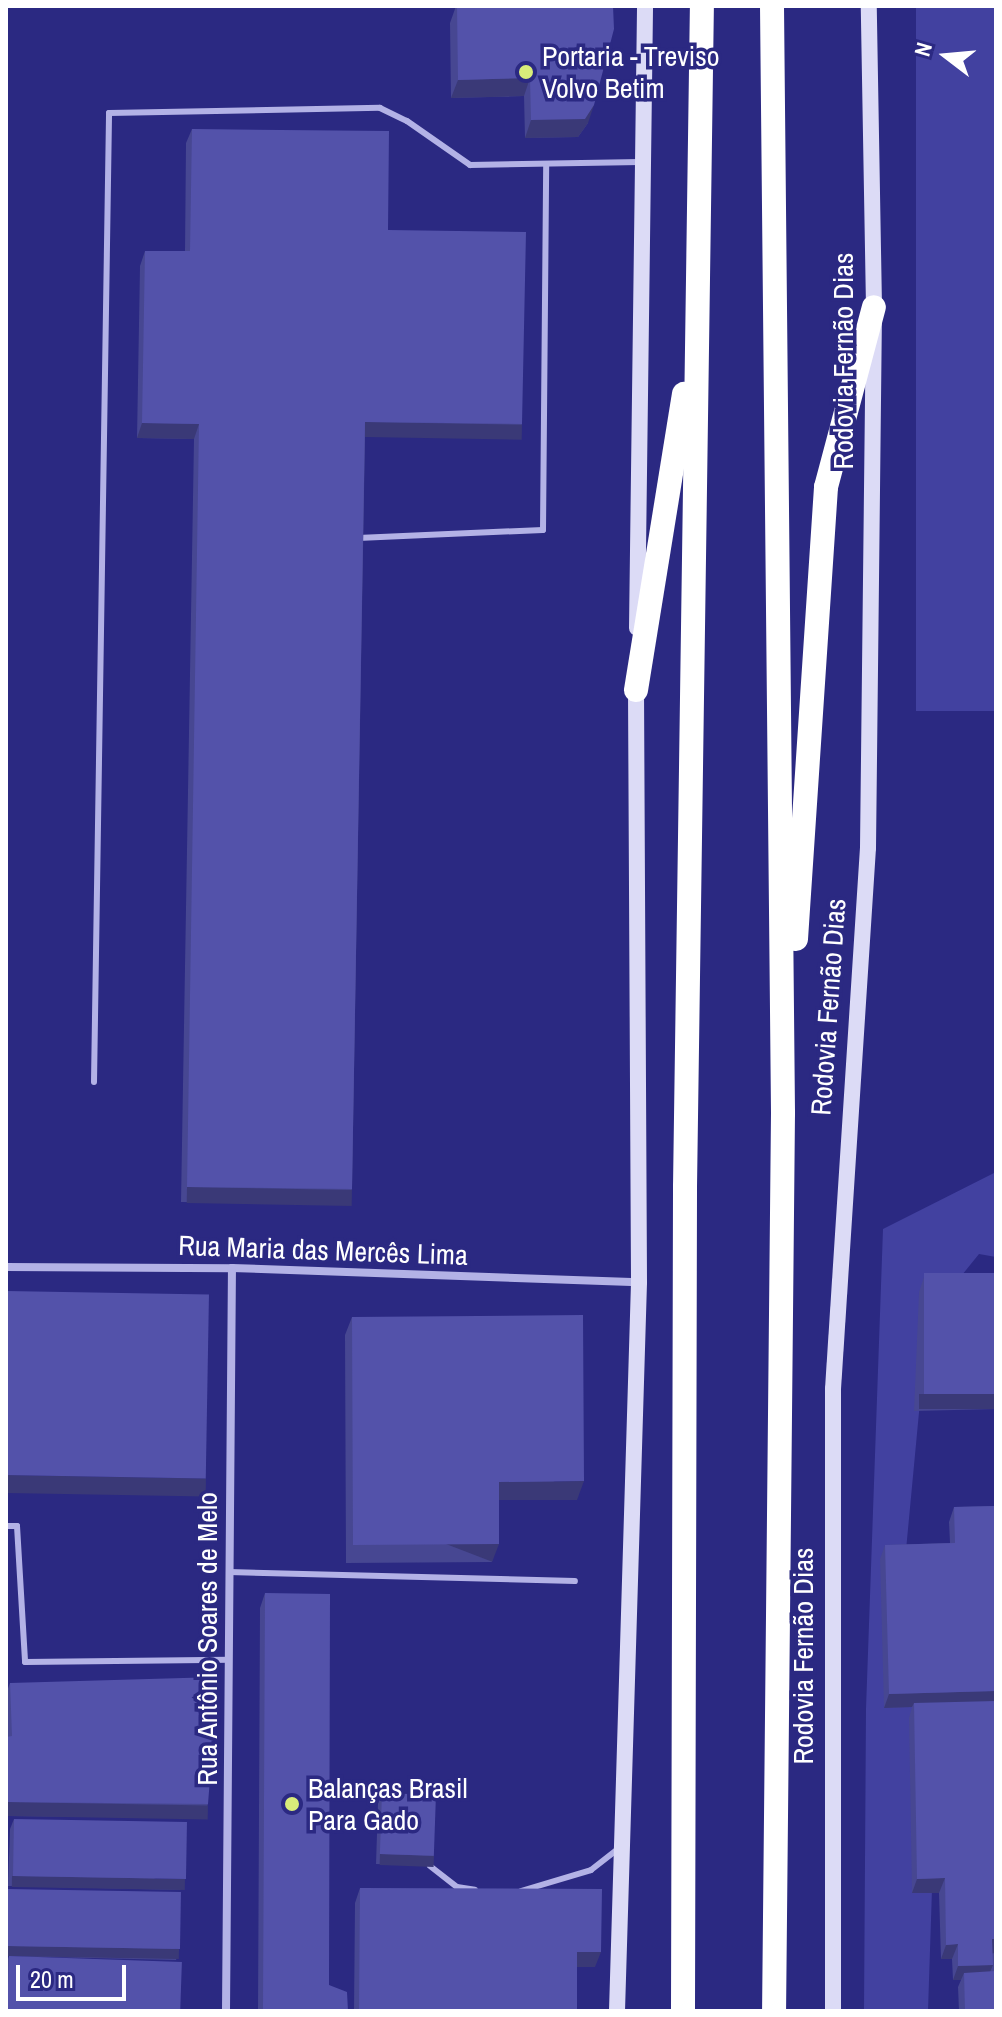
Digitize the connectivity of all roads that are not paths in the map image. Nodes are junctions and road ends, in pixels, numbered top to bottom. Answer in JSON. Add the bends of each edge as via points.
{"nodes":[{"id":1,"x":645,"y":6,"type":"edge"},
{"id":2,"x":702,"y":6,"type":"edge"},
{"id":3,"x":772,"y":6,"type":"edge"},
{"id":4,"x":869,"y":6,"type":"edge"},
{"id":5,"x":646,"y":162,"type":"junction"},
{"id":6,"x":546,"y":164,"type":"junction"},
{"id":7,"x":874,"y":307,"type":"junction"},
{"id":8,"x":698,"y":313,"type":"junction"},
{"id":9,"x":358,"y":538,"type":"edge"},
{"id":10,"x":636,"y":690,"type":"junction"},
{"id":11,"x":94,"y":1082,"type":"dead end"},
{"id":12,"x":783,"y":1129,"type":"junction"},
{"id":13,"x":6,"y":1267,"type":"edge"},
{"id":14,"x":232,"y":1268,"type":"junction"},
{"id":15,"x":639,"y":1282,"type":"junction"},
{"id":16,"x":6,"y":1526,"type":"edge"},
{"id":17,"x":229,"y":1572,"type":"junction"},
{"id":18,"x":575,"y":1581,"type":"dead end"},
{"id":19,"x":229,"y":1660,"type":"junction"},
{"id":20,"x":622,"y":1845,"type":"junction"},
{"id":21,"x":430,"y":1866,"type":"edge"},
{"id":22,"x":484,"y":1891,"type":"edge"},
{"id":23,"x":510,"y":1894,"type":"edge"},
{"id":24,"x":226,"y":2011,"type":"edge"},
{"id":25,"x":617,"y":2011,"type":"edge"},
{"id":26,"x":683,"y":2011,"type":"edge"},
{"id":27,"x":774,"y":2011,"type":"edge"},
{"id":28,"x":833,"y":2011,"type":"edge"}],
"edges":[{"from":1,"to":5,"type":"main road"},
{"from":2,"to":8,"type":"highway"},
{"from":3,"to":12,"type":"highway","name":"Rodovia Fernão Dias"},
{"from":4,"to":7,"type":"main road","name":"Rodovia Fernão Dias"},
{"from":5,"to":6,"type":"lane"},
{"from":5,"to":10,"type":"main road"},
{"from":6,"to":9,"type":"lane","via":[[543,530]]},
{"from":6,"to":11,"type":"lane","via":[[470,165],[380,108],[109,113]]},
{"from":7,"to":12,"type":"highway","via":[[826,487]]},
{"from":7,"to":28,"type":"main road","name":"Rodovia Fernão Dias","via":[[868,848],[833,1389]]},
{"from":8,"to":10,"type":"highway"},
{"from":8,"to":26,"type":"highway","via":[[685,1187]]},
{"from":10,"to":15,"type":"main road"},
{"from":12,"to":27,"type":"highway","name":"Rodovia Fernão Dias"},
{"from":13,"to":14,"type":"street","name":"Rua Maria das Mercês Lima"},
{"from":14,"to":15,"type":"street","name":"Rua Maria das Mercês Lima"},
{"from":14,"to":17,"type":"street","name":"Rua Antônio Soares de Melo"},
{"from":15,"to":20,"type":"main road"},
{"from":16,"to":19,"type":"lane","via":[[17,1526],[25,1662]]},
{"from":17,"to":18,"type":"lane"},
{"from":17,"to":19,"type":"street","name":"Rua Antônio Soares de Melo"},
{"from":19,"to":24,"type":"street","name":"Rua Antônio Soares de Melo"},
{"from":20,"to":23,"type":"lane","via":[[591,1870]]},
{"from":20,"to":25,"type":"main road"},
{"from":21,"to":22,"type":"lane","via":[[457,1887]]}]}
